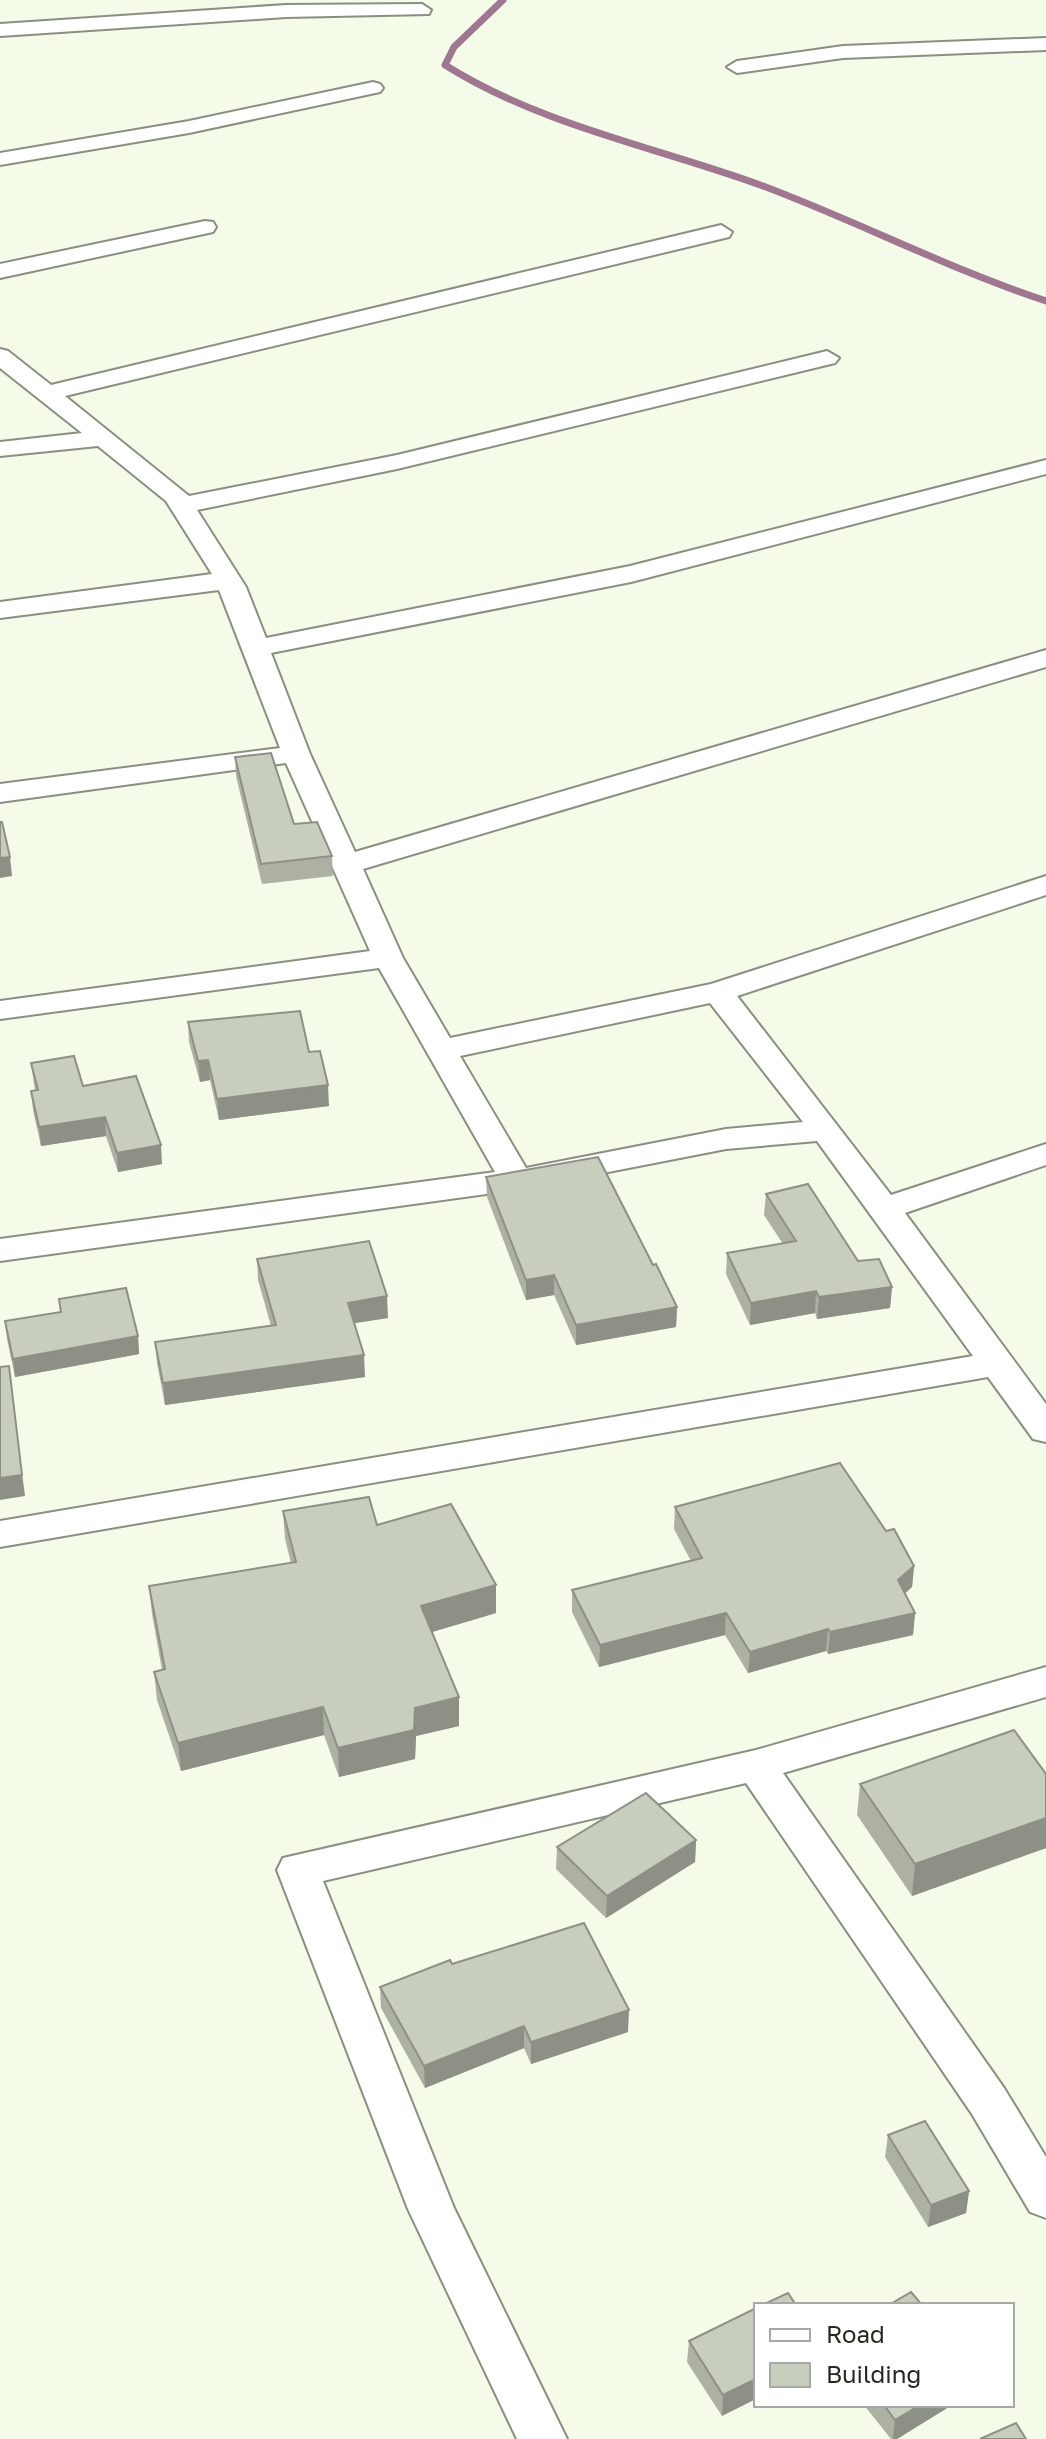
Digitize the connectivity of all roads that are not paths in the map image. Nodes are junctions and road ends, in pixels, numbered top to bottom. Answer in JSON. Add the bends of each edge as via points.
{"nodes":[{"id":1,"x":422,"y":10,"type":"dead end"},
{"id":2,"x":0,"y":30,"type":"edge"},
{"id":3,"x":1046,"y":44,"type":"edge"},
{"id":4,"x":737,"y":67,"type":"dead end"},
{"id":5,"x":373,"y":88,"type":"dead end"},
{"id":6,"x":0,"y":159,"type":"edge"},
{"id":7,"x":205,"y":227,"type":"dead end"},
{"id":8,"x":721,"y":232,"type":"dead end"},
{"id":9,"x":0,"y":271,"type":"edge"},
{"id":10,"x":0,"y":356,"type":"edge"},
{"id":11,"x":827,"y":358,"type":"dead end"},
{"id":12,"x":47,"y":393,"type":"junction"},
{"id":13,"x":103,"y":438,"type":"junction"},
{"id":14,"x":0,"y":449,"type":"edge"},
{"id":15,"x":1046,"y":467,"type":"edge"},
{"id":16,"x":182,"y":505,"type":"junction"},
{"id":17,"x":233,"y":587,"type":"junction"},
{"id":18,"x":0,"y":610,"type":"edge"},
{"id":19,"x":256,"y":648,"type":"junction"},
{"id":20,"x":1046,"y":658,"type":"edge"},
{"id":21,"x":296,"y":754,"type":"junction"},
{"id":22,"x":0,"y":793,"type":"edge"},
{"id":23,"x":347,"y":864,"type":"junction"},
{"id":24,"x":1046,"y":885,"type":"edge"},
{"id":25,"x":388,"y":958,"type":"junction"},
{"id":26,"x":718,"y":992,"type":"junction"},
{"id":27,"x":0,"y":1010,"type":"edge"},
{"id":28,"x":441,"y":1050,"type":"junction"},
{"id":29,"x":826,"y":1130,"type":"junction"},
{"id":30,"x":1046,"y":1154,"type":"edge"},
{"id":31,"x":516,"y":1180,"type":"junction"},
{"id":32,"x":884,"y":1209,"type":"junction"},
{"id":33,"x":0,"y":1250,"type":"edge"},
{"id":34,"x":999,"y":1363,"type":"junction"},
{"id":35,"x":1046,"y":1430,"type":"edge"},
{"id":36,"x":0,"y":1534,"type":"edge"},
{"id":37,"x":1046,"y":1682,"type":"edge"},
{"id":38,"x":756,"y":1765,"type":"junction"},
{"id":39,"x":1046,"y":2198,"type":"edge"},
{"id":40,"x":542,"y":2439,"type":"edge"}],
"edges":[{"from":1,"to":2,"type":"street","via":[[286,11]]},
{"from":3,"to":4,"type":"street","via":[[843,52]]},
{"from":5,"to":6,"type":"street"},
{"from":7,"to":9,"type":"street"},
{"from":8,"to":12,"type":"street"},
{"from":10,"to":12,"type":"street"},
{"from":11,"to":16,"type":"street","via":[[397,462]]},
{"from":12,"to":13,"type":"street"},
{"from":13,"to":14,"type":"street"},
{"from":13,"to":16,"type":"street"},
{"from":15,"to":19,"type":"street","via":[[631,574]]},
{"from":16,"to":17,"type":"street"},
{"from":17,"to":18,"type":"street","via":[[213,582]]},
{"from":17,"to":19,"type":"street"},
{"from":19,"to":21,"type":"street"},
{"from":20,"to":23,"type":"street"},
{"from":21,"to":22,"type":"street"},
{"from":21,"to":23,"type":"street"},
{"from":23,"to":25,"type":"street"},
{"from":24,"to":26,"type":"street"},
{"from":25,"to":27,"type":"street"},
{"from":25,"to":28,"type":"street"},
{"from":26,"to":28,"type":"street"},
{"from":26,"to":29,"type":"street"},
{"from":28,"to":31,"type":"street"},
{"from":29,"to":31,"type":"street","via":[[726,1139]]},
{"from":29,"to":32,"type":"street"},
{"from":30,"to":32,"type":"street"},
{"from":31,"to":33,"type":"street"},
{"from":32,"to":34,"type":"street"},
{"from":34,"to":35,"type":"street"},
{"from":34,"to":36,"type":"street"},
{"from":37,"to":38,"type":"street"},
{"from":38,"to":39,"type":"street","via":[[988,2101]]},
{"from":38,"to":40,"type":"street","via":[[298,1870],[431,2209]]}]}
